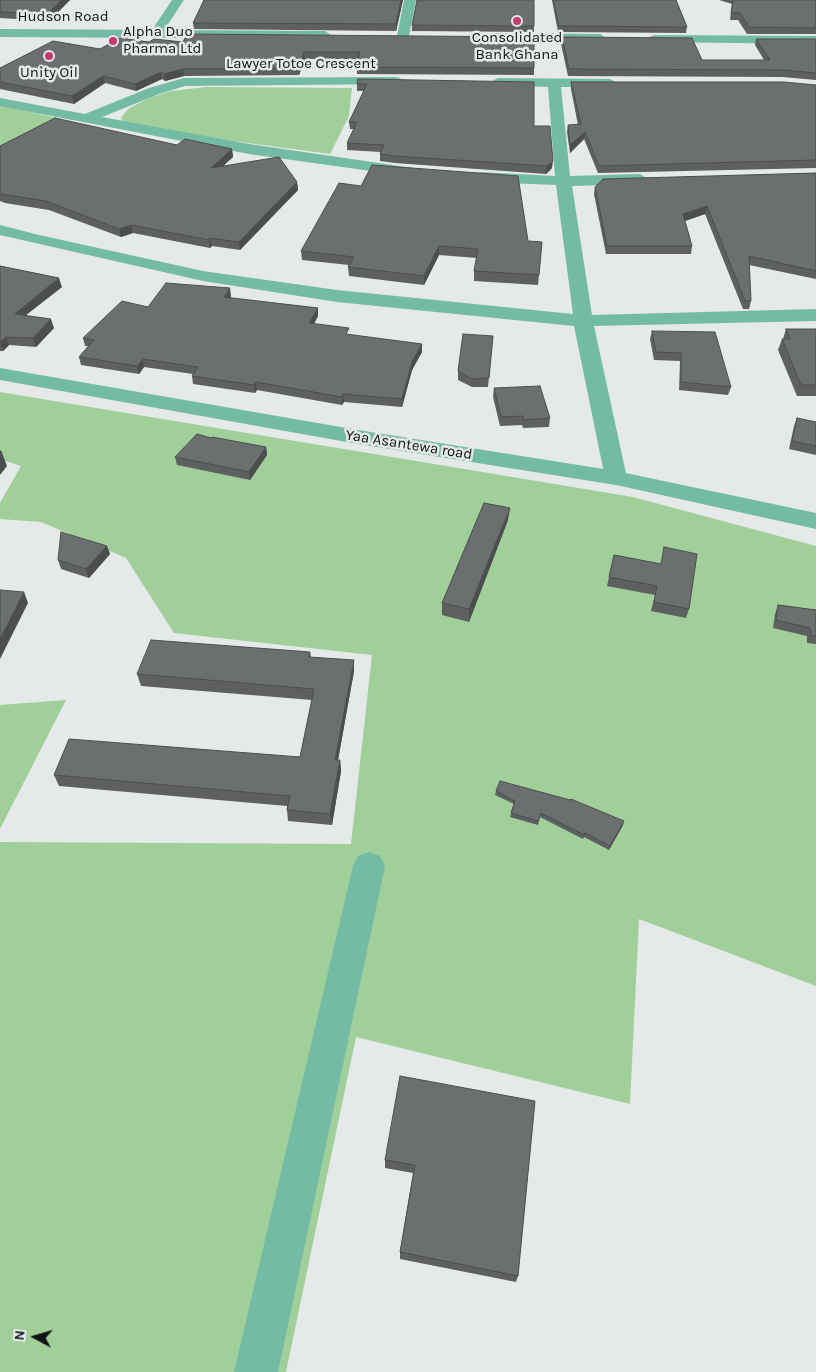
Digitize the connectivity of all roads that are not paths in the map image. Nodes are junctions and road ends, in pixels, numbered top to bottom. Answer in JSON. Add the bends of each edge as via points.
{"nodes":[{"id":1,"x":178,"y":0,"type":"edge"},
{"id":2,"x":410,"y":0,"type":"edge"},
{"id":3,"x":156,"y":33,"type":"junction"},
{"id":4,"x":3,"y":35,"type":"edge"},
{"id":5,"x":334,"y":35,"type":"edge"},
{"id":6,"x":403,"y":36,"type":"edge"},
{"id":7,"x":482,"y":37,"type":"edge"},
{"id":8,"x":610,"y":38,"type":"edge"},
{"id":9,"x":639,"y":38,"type":"edge"},
{"id":10,"x":816,"y":40,"type":"edge"},
{"id":11,"x":408,"y":81,"type":"edge"},
{"id":12,"x":486,"y":82,"type":"edge"},
{"id":13,"x":554,"y":83,"type":"junction"},
{"id":14,"x":624,"y":83,"type":"edge"},
{"id":15,"x":0,"y":102,"type":"edge"},
{"id":16,"x":85,"y":119,"type":"junction"},
{"id":17,"x":421,"y":172,"type":"edge"},
{"id":18,"x":465,"y":176,"type":"edge"},
{"id":19,"x":652,"y":179,"type":"edge"},
{"id":20,"x":563,"y":181,"type":"junction"},
{"id":21,"x":0,"y":230,"type":"edge"},
{"id":22,"x":816,"y":315,"type":"edge"},
{"id":23,"x":583,"y":321,"type":"junction"},
{"id":24,"x":0,"y":374,"type":"edge"},
{"id":25,"x":616,"y":478,"type":"junction"},
{"id":26,"x":816,"y":522,"type":"edge"},
{"id":27,"x":369,"y":866,"type":"dead end"},
{"id":28,"x":256,"y":1372,"type":"edge"}],
"edges":[{"from":1,"to":3,"type":"street"},
{"from":2,"to":6,"type":"street"},
{"from":3,"to":4,"type":"street","name":"Hudson Road"},
{"from":3,"to":5,"type":"street","name":"Hudson Road"},
{"from":7,"to":8,"type":"street"},
{"from":9,"to":10,"type":"street"},
{"from":11,"to":16,"type":"street","name":"Lawyer Totoe Crescent","via":[[184,82]]},
{"from":12,"to":13,"type":"street"},
{"from":13,"to":14,"type":"street"},
{"from":13,"to":20,"type":"street"},
{"from":15,"to":16,"type":"street"},
{"from":16,"to":17,"type":"street","via":[[250,150]]},
{"from":18,"to":20,"type":"street"},
{"from":19,"to":20,"type":"street"},
{"from":20,"to":23,"type":"street"},
{"from":21,"to":23,"type":"street","via":[[203,276],[336,296]]},
{"from":22,"to":23,"type":"street"},
{"from":23,"to":25,"type":"street"},
{"from":24,"to":25,"type":"street","name":"Yaa Asantewa road","via":[[358,437]]},
{"from":25,"to":26,"type":"street","name":"Yaa Asantewa road"},
{"from":27,"to":28,"type":"street"}]}
